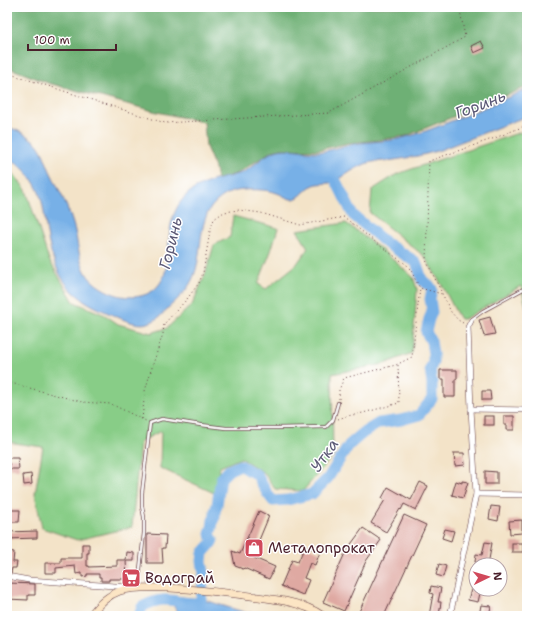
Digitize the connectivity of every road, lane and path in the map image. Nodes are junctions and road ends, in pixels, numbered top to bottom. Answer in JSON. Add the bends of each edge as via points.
{"nodes":[{"id":1,"x":454,"y":7,"type":"edge"},
{"id":2,"x":7,"y":73,"type":"edge"},
{"id":3,"x":527,"y":125,"type":"edge"},
{"id":4,"x":527,"y":287,"type":"edge"},
{"id":5,"x":420,"y":288,"type":"junction"},
{"id":6,"x":442,"y":294,"type":"junction"},
{"id":7,"x":471,"y":321,"type":"joint"},
{"id":8,"x":468,"y":327,"type":"junction"},
{"id":9,"x":398,"y":365,"type":"junction"},
{"id":10,"x":7,"y":382,"type":"edge"},
{"id":11,"x":338,"y":403,"type":"joint"},
{"id":12,"x":471,"y":409,"type":"junction"},
{"id":13,"x":527,"y":410,"type":"edge"},
{"id":14,"x":142,"y":419,"type":"junction"},
{"id":15,"x":334,"y":420,"type":"junction"},
{"id":16,"x":150,"y":423,"type":"junction"},
{"id":17,"x":476,"y":494,"type":"junction"},
{"id":18,"x":527,"y":495,"type":"edge"},
{"id":19,"x":7,"y":576,"type":"edge"},
{"id":20,"x":138,"y":588,"type":"junction"},
{"id":21,"x":90,"y":616,"type":"edge"},
{"id":22,"x":323,"y":616,"type":"edge"},
{"id":23,"x":450,"y":616,"type":"edge"}],
"edges":[{"from":1,"to":2,"type":"path","via":[[460,10],[465,37],[329,113],[165,123]]},
{"from":3,"to":6,"type":"path","via":[[429,161],[426,260]]},
{"from":4,"to":7,"type":"lane","via":[[483,311]]},
{"from":5,"to":6,"type":"path"},
{"from":5,"to":9,"type":"path","via":[[412,357]]},
{"from":5,"to":14,"type":"path","via":[[407,265],[344,217],[300,226],[261,213],[239,210],[224,212],[214,219],[199,283],[164,324],[146,391]]},
{"from":6,"to":8,"type":"path","via":[[451,312]]},
{"from":7,"to":8,"type":"street"},
{"from":8,"to":12,"type":"street"},
{"from":9,"to":11,"type":"path","via":[[344,378],[339,390]]},
{"from":9,"to":15,"type":"path","via":[[399,403]]},
{"from":10,"to":14,"type":"path","via":[[82,402],[111,404]]},
{"from":11,"to":15,"type":"lane"},
{"from":12,"to":13,"type":"street"},
{"from":12,"to":17,"type":"street"},
{"from":14,"to":16,"type":"path"},
{"from":15,"to":16,"type":"lane","via":[[326,427],[277,428],[226,428],[162,419]]},
{"from":16,"to":20,"type":"lane","via":[[142,493],[144,533]]},
{"from":17,"to":18,"type":"street"},
{"from":17,"to":23,"type":"street"},
{"from":19,"to":20,"type":"street"},
{"from":20,"to":21,"type":"main road","via":[[110,596]]},
{"from":20,"to":22,"type":"main road","via":[[194,589],[297,603]]}]}
